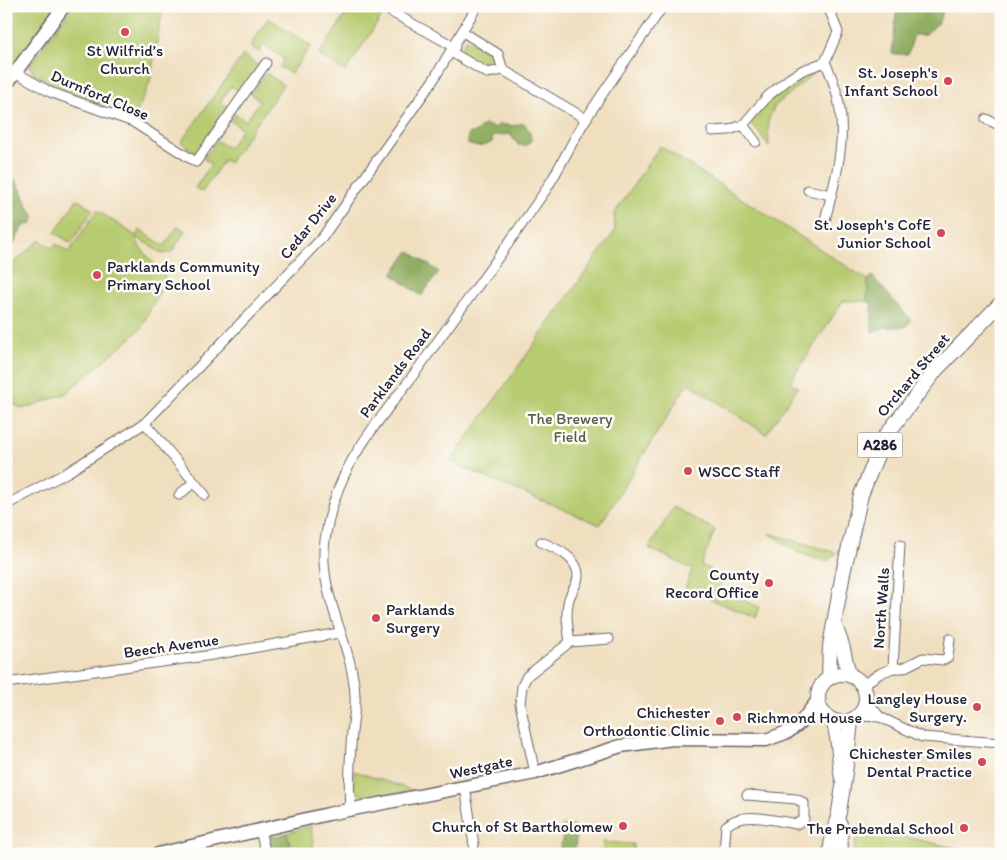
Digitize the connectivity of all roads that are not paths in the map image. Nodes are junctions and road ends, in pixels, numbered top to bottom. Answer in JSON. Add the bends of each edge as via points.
{"nodes":[{"id":1,"x":64,"y":6,"type":"edge"},
{"id":2,"x":477,"y":6,"type":"edge"},
{"id":3,"x":663,"y":6,"type":"edge"},
{"id":4,"x":828,"y":6,"type":"edge"},
{"id":5,"x":384,"y":8,"type":"dead end"},
{"id":6,"x":463,"y":32,"type":"junction"},
{"id":7,"x":453,"y":50,"type":"junction"},
{"id":8,"x":825,"y":62,"type":"junction"},
{"id":9,"x":266,"y":63,"type":"dead end"},
{"id":10,"x":503,"y":70,"type":"junction"},
{"id":11,"x":16,"y":72,"type":"junction"},
{"id":12,"x":6,"y":86,"type":"edge"},
{"id":13,"x":586,"y":119,"type":"junction"},
{"id":14,"x":986,"y":119,"type":"dead end"},
{"id":15,"x":743,"y":125,"type":"junction"},
{"id":16,"x":1001,"y":126,"type":"edge"},
{"id":17,"x":712,"y":131,"type":"dead end"},
{"id":18,"x":756,"y":142,"type":"dead end"},
{"id":19,"x":808,"y":190,"type":"dead end"},
{"id":20,"x":831,"y":195,"type":"junction"},
{"id":21,"x":825,"y":220,"type":"dead end"},
{"id":22,"x":1001,"y":303,"type":"edge"},
{"id":23,"x":145,"y":423,"type":"junction"},
{"id":24,"x":194,"y":482,"type":"junction"},
{"id":25,"x":179,"y":495,"type":"dead end"},
{"id":26,"x":205,"y":495,"type":"dead end"},
{"id":27,"x":7,"y":501,"type":"edge"},
{"id":28,"x":541,"y":542,"type":"dead end"},
{"id":29,"x":900,"y":545,"type":"dead end"},
{"id":30,"x":834,"y":626,"type":"junction"},
{"id":31,"x":340,"y":633,"type":"junction"},
{"id":32,"x":609,"y":639,"type":"dead end"},
{"id":33,"x":950,"y":639,"type":"dead end"},
{"id":34,"x":570,"y":642,"type":"junction"},
{"id":35,"x":893,"y":668,"type":"junction"},
{"id":36,"x":849,"y":675,"type":"junction"},
{"id":37,"x":830,"y":678,"type":"junction"},
{"id":38,"x":6,"y":683,"type":"edge"},
{"id":39,"x":862,"y":685,"type":"junction"},
{"id":40,"x":818,"y":700,"type":"junction"},
{"id":41,"x":866,"y":700,"type":"junction"},
{"id":42,"x":880,"y":717,"type":"junction"},
{"id":43,"x":805,"y":718,"type":"junction"},
{"id":44,"x":829,"y":718,"type":"junction"},
{"id":45,"x":855,"y":718,"type":"junction"},
{"id":46,"x":1001,"y":743,"type":"edge"},
{"id":47,"x":535,"y":772,"type":"junction"},
{"id":48,"x":842,"y":779,"type":"junction"},
{"id":49,"x":466,"y":787,"type":"junction"},
{"id":50,"x":747,"y":795,"type":"dead end"},
{"id":51,"x":350,"y":810,"type":"junction"},
{"id":52,"x":838,"y":813,"type":"junction"},
{"id":53,"x":260,"y":830,"type":"junction"},
{"id":54,"x":474,"y":845,"type":"dead end"},
{"id":55,"x":158,"y":854,"type":"edge"},
{"id":56,"x":266,"y":854,"type":"edge"},
{"id":57,"x":724,"y":854,"type":"edge"},
{"id":58,"x":830,"y":854,"type":"edge"},
{"id":59,"x":841,"y":854,"type":"edge"}],
"edges":[{"from":1,"to":11,"type":"street"},
{"from":2,"to":6,"type":"street","name":"Cedar Drive"},
{"from":3,"to":13,"type":"street","name":"Parklands Road"},
{"from":4,"to":8,"type":"street","via":[[838,32]]},
{"from":5,"to":7,"type":"street"},
{"from":6,"to":7,"type":"street","name":"Cedar Drive"},
{"from":6,"to":10,"type":"street","via":[[498,54]]},
{"from":7,"to":10,"type":"street","via":[[488,74]]},
{"from":7,"to":23,"type":"street","name":"Cedar Drive","via":[[322,238]]},
{"from":8,"to":15,"type":"street","via":[[790,78],[768,96]]},
{"from":8,"to":20,"type":"street","via":[[840,103],[842,132],[842,151]]},
{"from":9,"to":11,"type":"street","name":"Durnford Close","via":[[196,162],[133,122],[50,92]]},
{"from":10,"to":13,"type":"street"},
{"from":11,"to":12,"type":"street"},
{"from":13,"to":31,"type":"street","name":"Parklands Road","via":[[546,189],[358,448],[344,472],[325,542],[325,568]]},
{"from":14,"to":16,"type":"street"},
{"from":15,"to":17,"type":"street"},
{"from":15,"to":18,"type":"street"},
{"from":19,"to":20,"type":"street"},
{"from":20,"to":21,"type":"street"},
{"from":22,"to":30,"type":"main road","name":"Orchard Street","number":"A286","via":[[936,370],[884,438],[861,495]]},
{"from":23,"to":24,"type":"street"},
{"from":23,"to":27,"type":"street","name":"Cedar Drive","via":[[68,472]]},
{"from":24,"to":25,"type":"street"},
{"from":24,"to":26,"type":"street"},
{"from":28,"to":34,"type":"street","via":[[562,550],[576,569],[578,578],[569,600],[567,618]]},
{"from":29,"to":35,"type":"street","name":"North Walls"},
{"from":30,"to":36,"type":"main road"},
{"from":30,"to":37,"type":"main road","name":"Orchard Street","number":"A286"},
{"from":31,"to":38,"type":"street","name":"Beech Avenue"},
{"from":31,"to":51,"type":"street","name":"Parklands Road","via":[[350,656],[355,697],[348,784]]},
{"from":32,"to":34,"type":"street"},
{"from":33,"to":35,"type":"street","via":[[948,656],[943,660],[923,658],[903,668]]},
{"from":34,"to":47,"type":"street","via":[[533,669],[522,686],[520,704]]},
{"from":35,"to":39,"type":"street","name":"North Walls"},
{"from":36,"to":37,"type":"main road"},
{"from":36,"to":39,"type":"main road"},
{"from":37,"to":40,"type":"main road","via":[[820,687]]},
{"from":39,"to":41,"type":"main road"},
{"from":40,"to":43,"type":"street","name":"Westgate"},
{"from":40,"to":44,"type":"main road"},
{"from":41,"to":42,"type":"street"},
{"from":41,"to":45,"type":"main road"},
{"from":42,"to":45,"type":"street"},
{"from":42,"to":46,"type":"street","via":[[922,737]]},
{"from":43,"to":44,"type":"street"},
{"from":43,"to":47,"type":"street","name":"Westgate","via":[[788,732],[766,740],[681,738],[649,742],[621,746]]},
{"from":44,"to":45,"type":"main road"},
{"from":44,"to":48,"type":"main road","via":[[838,740]]},
{"from":45,"to":48,"type":"main road"},
{"from":47,"to":49,"type":"street","name":"Westgate"},
{"from":48,"to":52,"type":"main road"},
{"from":49,"to":51,"type":"street","name":"Westgate"},
{"from":49,"to":54,"type":"street"},
{"from":50,"to":57,"type":"street","via":[[804,802],[804,819],[797,824],[742,817],[732,820],[726,826]]},
{"from":51,"to":53,"type":"street","name":"Westgate"},
{"from":52,"to":58,"type":"main road"},
{"from":52,"to":59,"type":"main road"},
{"from":53,"to":55,"type":"street","name":"Westgate"},
{"from":53,"to":56,"type":"street"}]}
